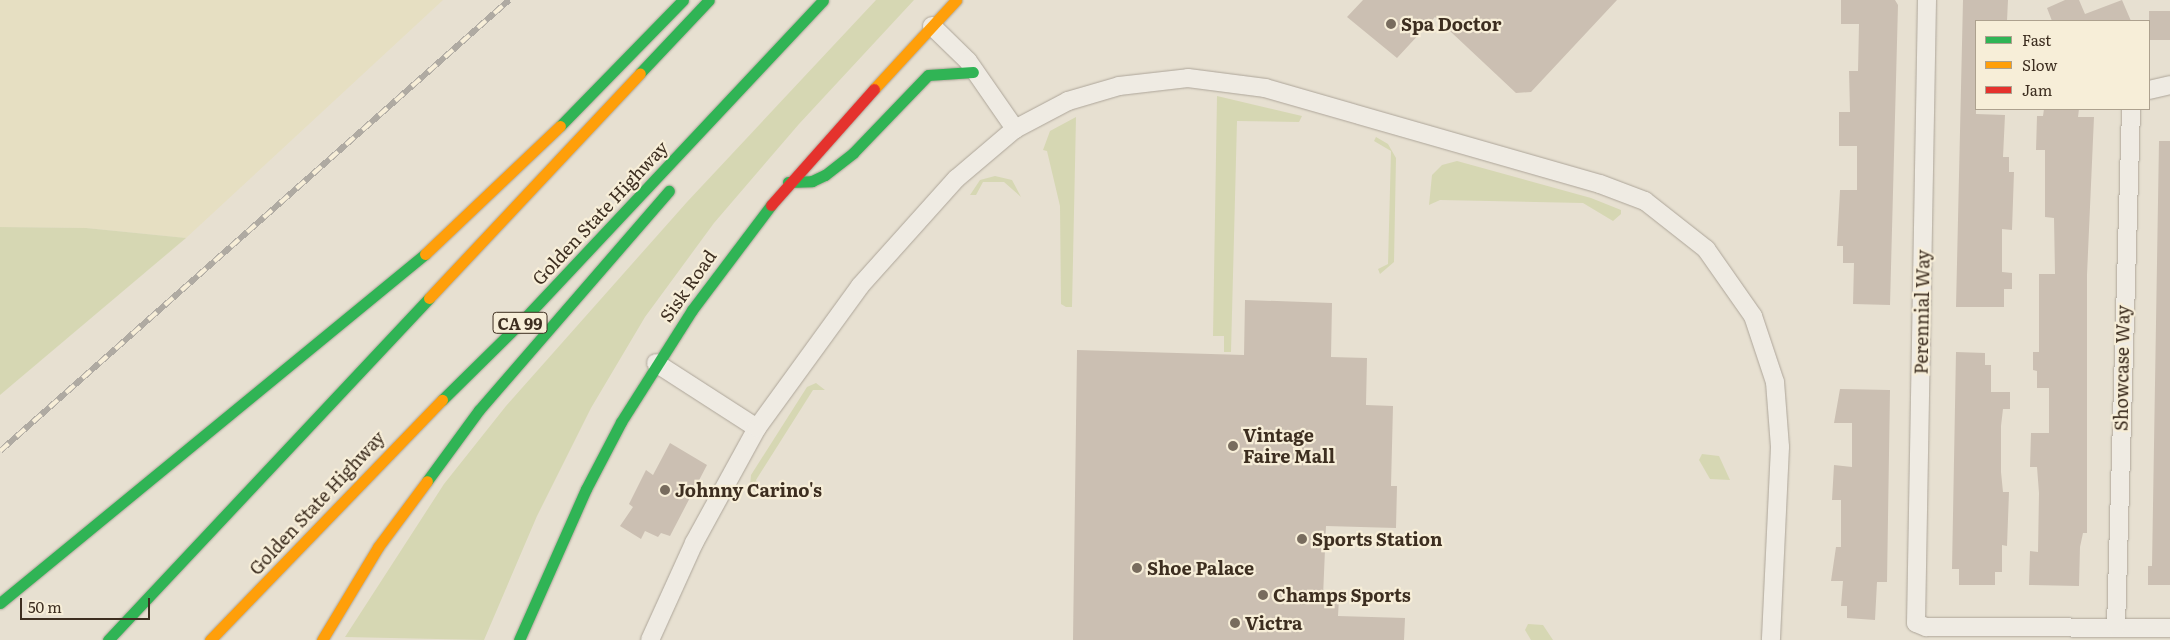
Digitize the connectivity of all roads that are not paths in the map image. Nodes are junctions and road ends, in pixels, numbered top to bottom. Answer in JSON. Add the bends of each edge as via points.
{"nodes":[{"id":1,"x":683,"y":0,"type":"edge"},
{"id":2,"x":709,"y":0,"type":"edge"},
{"id":3,"x":823,"y":0,"type":"edge"},
{"id":4,"x":838,"y":0,"type":"edge"},
{"id":5,"x":956,"y":0,"type":"edge"},
{"id":6,"x":1927,"y":0,"type":"edge"},
{"id":7,"x":826,"y":16,"type":"dead end"},
{"id":8,"x":932,"y":26,"type":"junction"},
{"id":9,"x":973,"y":72,"type":"junction"},
{"id":10,"x":2170,"y":85,"type":"edge"},
{"id":11,"x":2150,"y":90,"type":"edge"},
{"id":12,"x":2131,"y":110,"type":"edge"},
{"id":13,"x":1015,"y":130,"type":"junction"},
{"id":14,"x":677,"y":182,"type":"dead end"},
{"id":15,"x":788,"y":182,"type":"junction"},
{"id":16,"x":656,"y":363,"type":"junction"},
{"id":17,"x":757,"y":428,"type":"junction"},
{"id":18,"x":0,"y":603,"type":"edge"},
{"id":19,"x":2116,"y":627,"type":"junction"},
{"id":20,"x":2170,"y":628,"type":"edge"},
{"id":21,"x":108,"y":640,"type":"edge"},
{"id":22,"x":210,"y":640,"type":"edge"},
{"id":23,"x":322,"y":640,"type":"edge"},
{"id":24,"x":519,"y":640,"type":"edge"},
{"id":25,"x":650,"y":640,"type":"edge"},
{"id":26,"x":1771,"y":640,"type":"edge"}],
"edges":[{"from":1,"to":18,"type":"main road","via":[[536,151],[419,259]]},
{"from":2,"to":21,"type":"main road"},
{"from":3,"to":22,"type":"main road","name":"Golden State Highway","number":"CA 99","via":[[521,322],[390,450]]},
{"from":4,"to":7,"type":"main road"},
{"from":5,"to":8,"type":"main road","name":"Sisk Road"},
{"from":6,"to":19,"type":"street","name":"Perennial Way","via":[[1916,623],[1926,627]]},
{"from":8,"to":9,"type":"street","via":[[968,61]]},
{"from":8,"to":15,"type":"main road","name":"Sisk Road"},
{"from":9,"to":13,"type":"street","via":[[1000,104]]},
{"from":9,"to":15,"type":"main road","via":[[928,75],[853,153],[825,175],[812,181]]},
{"from":10,"to":11,"type":"street"},
{"from":12,"to":19,"type":"street","name":"Showcase Way"},
{"from":13,"to":17,"type":"street","via":[[980,155],[895,244],[827,329]]},
{"from":13,"to":26,"type":"street","via":[[1068,101],[1097,91],[1170,78],[1228,81],[1282,92],[1591,181],[1645,201],[1666,214],[1724,270],[1753,316],[1770,360],[1778,403],[1780,447]]},
{"from":14,"to":23,"type":"main road","via":[[479,410],[378,547]]},
{"from":15,"to":16,"type":"main road","name":"Sisk Road","via":[[726,260]]},
{"from":16,"to":17,"type":"street"},
{"from":16,"to":24,"type":"main road","name":"Sisk Road","via":[[586,488]]},
{"from":17,"to":25,"type":"street","via":[[694,542]]},
{"from":19,"to":20,"type":"street"}]}
